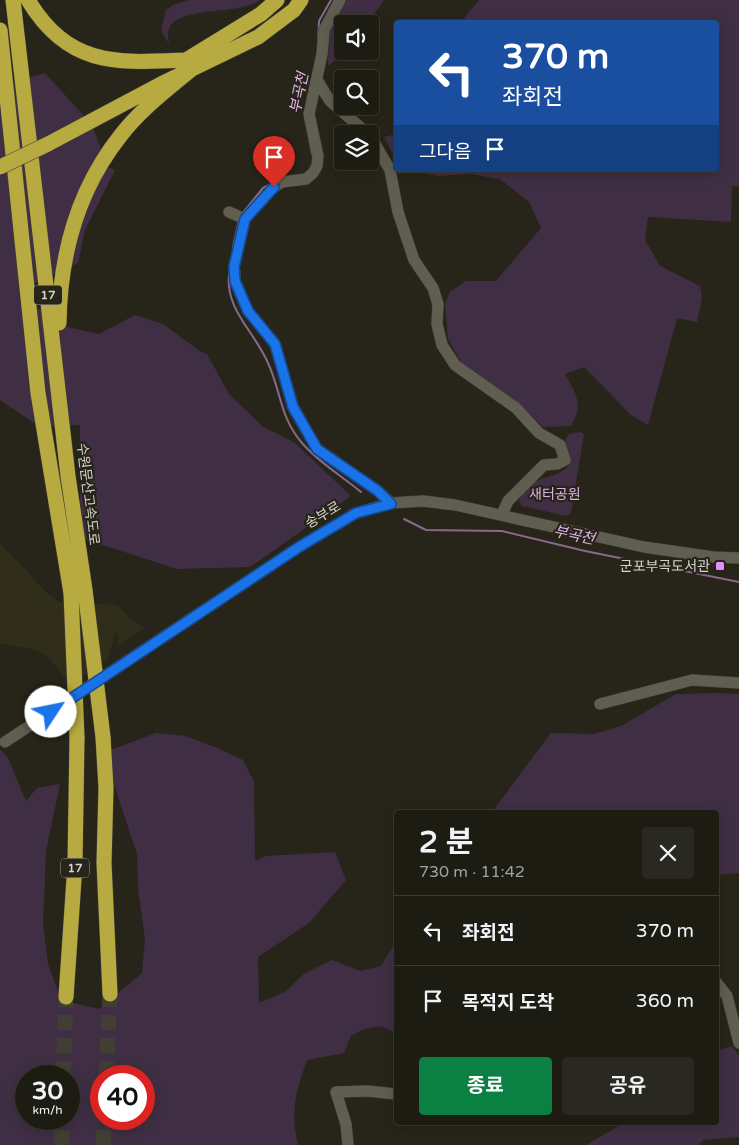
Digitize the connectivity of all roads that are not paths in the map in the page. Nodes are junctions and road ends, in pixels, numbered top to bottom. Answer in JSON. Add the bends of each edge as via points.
{"nodes":[{"id":1,"x":13,"y":0,"type":"edge"},
{"id":2,"x":28,"y":0,"type":"edge"},
{"id":3,"x":276,"y":0,"type":"edge"},
{"id":4,"x":301,"y":0,"type":"edge"},
{"id":5,"x":340,"y":0,"type":"edge"},
{"id":6,"x":0,"y":30,"type":"edge"},
{"id":7,"x":190,"y":64,"type":"junction"},
{"id":8,"x":317,"y":80,"type":"junction"},
{"id":9,"x":0,"y":98,"type":"edge"},
{"id":10,"x":10,"y":120,"type":"junction"},
{"id":11,"x":358,"y":125,"type":"edge"},
{"id":12,"x":47,"y":141,"type":"junction"},
{"id":13,"x":379,"y":151,"type":"edge"},
{"id":14,"x":0,"y":159,"type":"edge"},
{"id":15,"x":0,"y":167,"type":"edge"},
{"id":16,"x":229,"y":212,"type":"dead end"},
{"id":17,"x":245,"y":219,"type":"junction"},
{"id":18,"x":58,"y":382,"type":"junction"},
{"id":19,"x":391,"y":504,"type":"junction"},
{"id":20,"x":502,"y":514,"type":"junction"},
{"id":21,"x":739,"y":558,"type":"edge"},
{"id":22,"x":78,"y":592,"type":"junction"},
{"id":23,"x":739,"y":683,"type":"edge"},
{"id":24,"x":600,"y":704,"type":"dead end"},
{"id":25,"x":5,"y":742,"type":"dead end"},
{"id":26,"x":719,"y":986,"type":"edge"},
{"id":27,"x":110,"y":994,"type":"tunnel mouth"},
{"id":28,"x":66,"y":997,"type":"tunnel mouth"},
{"id":29,"x":739,"y":1043,"type":"edge"},
{"id":30,"x":394,"y":1094,"type":"edge"},
{"id":31,"x":348,"y":1145,"type":"edge"}],
"edges":[{"from":1,"to":18,"type":"highway","name":"수원문산고속도로","number":"17"},
{"from":2,"to":7,"type":"highway","via":[[38,17],[63,41],[99,58]]},
{"from":3,"to":7,"type":"highway"},
{"from":4,"to":7,"type":"highway","via":[[294,10],[258,36]]},
{"from":5,"to":8,"type":"street","via":[[324,30]]},
{"from":6,"to":10,"type":"highway","name":"수원문산고속도로","number":"17"},
{"from":7,"to":12,"type":"highway"},
{"from":7,"to":18,"type":"highway","via":[[121,135],[92,178],[76,216],[66,246],[59,305]]},
{"from":8,"to":11,"type":"street","via":[[330,101]]},
{"from":8,"to":17,"type":"street","via":[[309,114],[318,156],[313,173],[306,179],[282,182],[274,187]]},
{"from":9,"to":10,"type":"highway"},
{"from":10,"to":22,"type":"highway","name":"수원문산고속도로","number":"17","via":[[38,393]]},
{"from":12,"to":14,"type":"highway"},
{"from":12,"to":15,"type":"highway","bridge":true},
{"from":13,"to":20,"type":"street","via":[[390,170],[398,212],[412,254],[433,288],[442,346],[455,365],[516,408],[539,433],[560,445],[565,460],[544,465],[508,501]]},
{"from":16,"to":17,"type":"street"},
{"from":17,"to":19,"type":"street","via":[[234,267],[235,281],[248,311],[275,344],[293,407],[317,449],[378,491]]},
{"from":18,"to":22,"type":"highway","name":"수원문산고속도로","number":"17"},
{"from":19,"to":20,"type":"street","name":"송부로","via":[[423,501]]},
{"from":19,"to":25,"type":"street","name":"송부로","via":[[356,513],[299,547]]},
{"from":20,"to":21,"type":"street","name":"송부로","via":[[644,547]]},
{"from":22,"to":27,"type":"highway","name":"수원문산고속도로","number":"17","bridge":true,"via":[[103,737]]},
{"from":22,"to":28,"type":"highway","name":"수원문산고속도로","number":"17","bridge":true,"via":[[75,864]]},
{"from":23,"to":24,"type":"street","via":[[692,680]]},
{"from":26,"to":29,"type":"street","via":[[727,996]]},
{"from":30,"to":31,"type":"street","via":[[336,1092],[346,1124]]}]}
